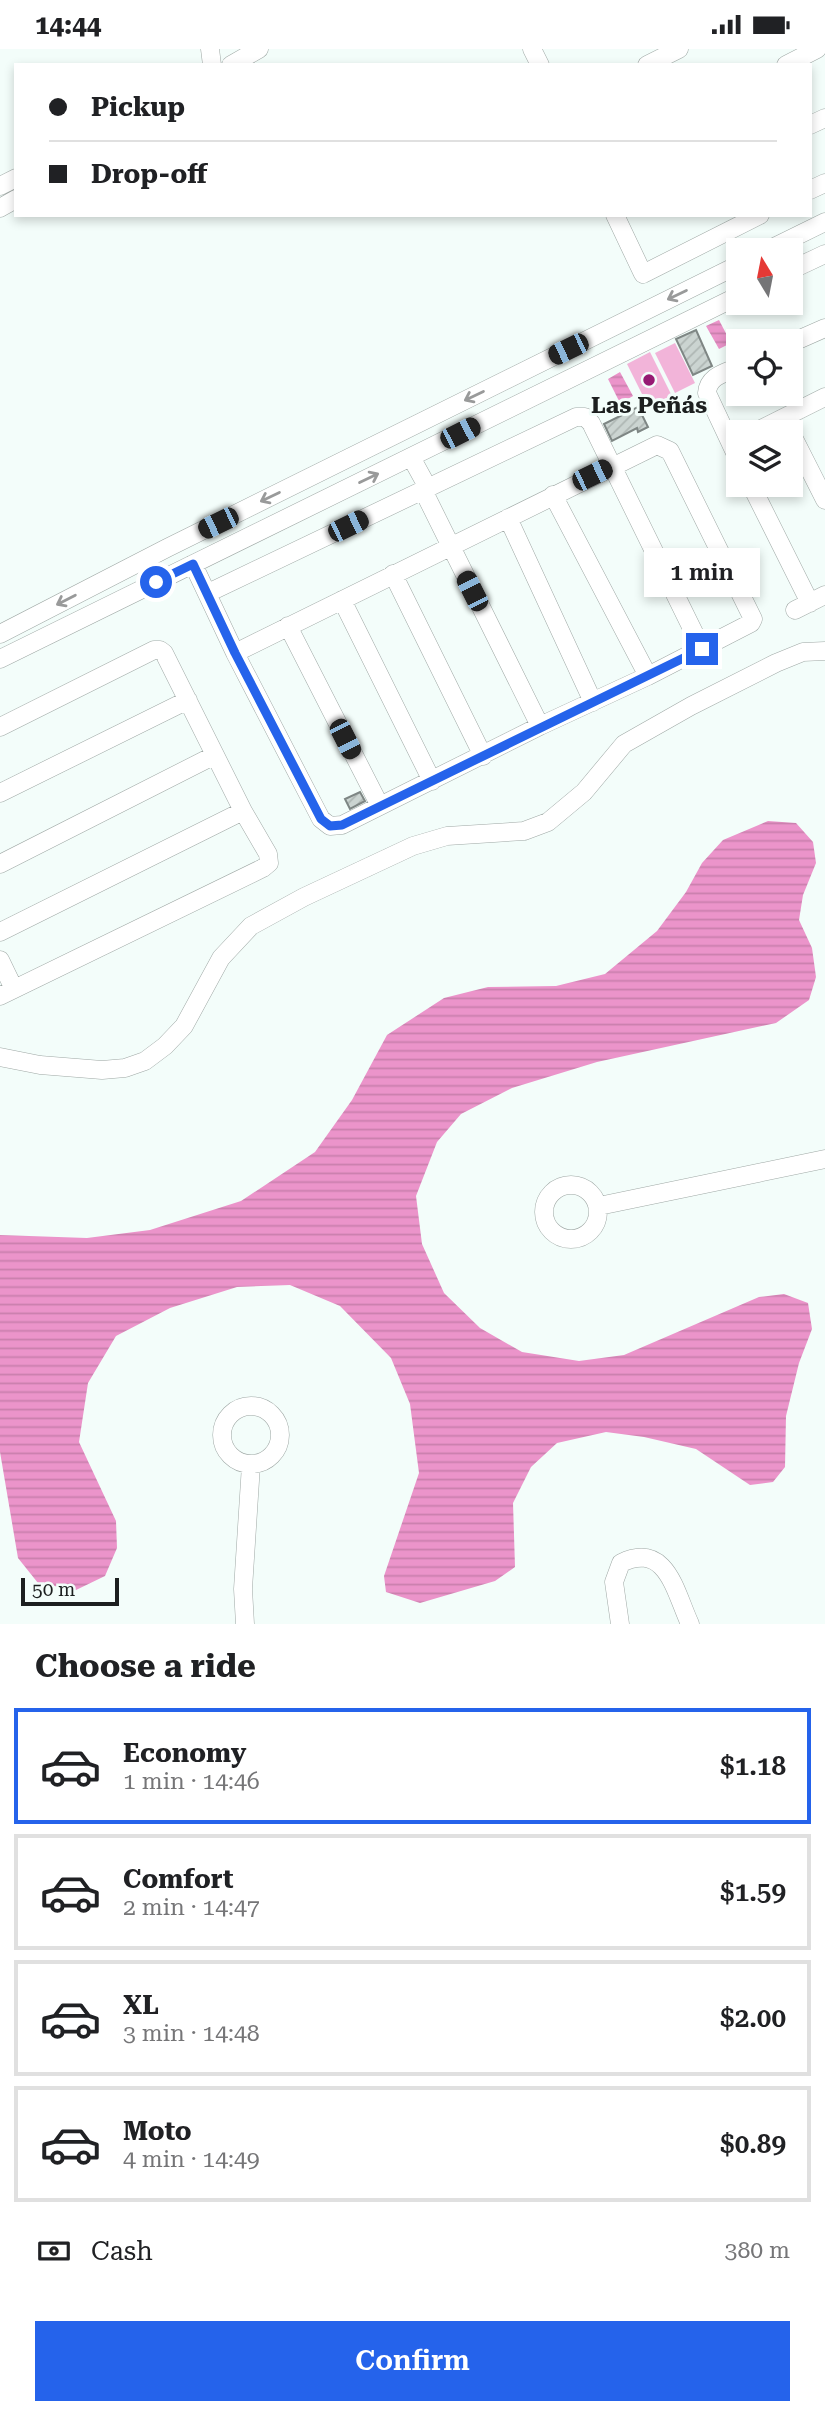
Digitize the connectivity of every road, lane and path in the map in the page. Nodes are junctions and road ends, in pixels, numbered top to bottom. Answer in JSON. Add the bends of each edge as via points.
{"nodes":[{"id":1,"x":259,"y":49,"type":"edge"},
{"id":2,"x":679,"y":49,"type":"edge"},
{"id":3,"x":817,"y":49,"type":"edge"},
{"id":4,"x":231,"y":59,"type":"edge"},
{"id":5,"x":651,"y":63,"type":"edge"},
{"id":6,"x":790,"y":63,"type":"edge"},
{"id":7,"x":756,"y":217,"type":"edge"},
{"id":8,"x":622,"y":218,"type":"edge"},
{"id":9,"x":825,"y":222,"type":"edge"},
{"id":10,"x":792,"y":238,"type":"edge"},
{"id":11,"x":825,"y":254,"type":"edge"},
{"id":12,"x":803,"y":264,"type":"edge"},
{"id":13,"x":726,"y":271,"type":"edge"},
{"id":14,"x":726,"y":302,"type":"edge"},
{"id":15,"x":619,"y":324,"type":"junction"},
{"id":16,"x":825,"y":328,"type":"edge"},
{"id":17,"x":803,"y":338,"type":"edge"},
{"id":18,"x":632,"y":348,"type":"junction"},
{"id":19,"x":726,"y":372,"type":"edge"},
{"id":20,"x":825,"y":397,"type":"edge"},
{"id":21,"x":784,"y":419,"type":"joint"},
{"id":22,"x":726,"y":428,"type":"edge"},
{"id":23,"x":406,"y":460,"type":"junction"},
{"id":24,"x":611,"y":466,"type":"junction"},
{"id":25,"x":423,"y":490,"type":"junction"},
{"id":26,"x":553,"y":495,"type":"junction"},
{"id":27,"x":757,"y":497,"type":"edge"},
{"id":28,"x":825,"y":500,"type":"edge"},
{"id":29,"x":508,"y":518,"type":"junction"},
{"id":30,"x":450,"y":546,"type":"junction"},
{"id":31,"x":167,"y":548,"type":"junction"},
{"id":32,"x":186,"y":567,"type":"junction"},
{"id":33,"x":393,"y":574,"type":"junction"},
{"id":34,"x":208,"y":593,"type":"junction"},
{"id":35,"x":342,"y":600,"type":"junction"},
{"id":36,"x":810,"y":603,"type":"edge"},
{"id":37,"x":288,"y":627,"type":"junction"},
{"id":38,"x":0,"y":634,"type":"edge"},
{"id":39,"x":825,"y":641,"type":"edge"},
{"id":40,"x":702,"y":649,"type":"junction"},
{"id":41,"x":825,"y":651,"type":"edge"},
{"id":42,"x":803,"y":652,"type":"junction"},
{"id":43,"x":235,"y":653,"type":"junction"},
{"id":44,"x":0,"y":659,"type":"edge"},
{"id":45,"x":648,"y":676,"type":"junction"},
{"id":46,"x":187,"y":700,"type":"junction"},
{"id":47,"x":593,"y":702,"type":"junction"},
{"id":48,"x":540,"y":726,"type":"junction"},
{"id":49,"x":0,"y":727,"type":"edge"},
{"id":50,"x":215,"y":755,"type":"junction"},
{"id":51,"x":484,"y":756,"type":"junction"},
{"id":52,"x":432,"y":781,"type":"junction"},
{"id":53,"x":0,"y":793,"type":"edge"},
{"id":54,"x":380,"y":806,"type":"junction"},
{"id":55,"x":243,"y":811,"type":"junction"},
{"id":56,"x":0,"y":865,"type":"edge"},
{"id":57,"x":0,"y":932,"type":"edge"},
{"id":58,"x":0,"y":960,"type":"edge"},
{"id":59,"x":7,"y":993,"type":"edge"},
{"id":60,"x":0,"y":1057,"type":"edge"},
{"id":61,"x":825,"y":1159,"type":"edge"},
{"id":62,"x":599,"y":1206,"type":"dead end"},
{"id":63,"x":251,"y":1465,"type":"dead end"},
{"id":64,"x":243,"y":1589,"type":"junction"},
{"id":65,"x":233,"y":1624,"type":"edge"},
{"id":66,"x":245,"y":1624,"type":"edge"},
{"id":67,"x":620,"y":1624,"type":"edge"},
{"id":68,"x":690,"y":1624,"type":"edge"}],
"edges":[{"from":1,"to":4,"type":"street"},
{"from":2,"to":5,"type":"street"},
{"from":3,"to":6,"type":"street"},
{"from":7,"to":8,"type":"street","via":[[643,274]]},
{"from":9,"to":10,"type":"street"},
{"from":11,"to":12,"type":"street"},
{"from":13,"to":15,"type":"street","one_way":true},
{"from":14,"to":18,"type":"street"},
{"from":15,"to":18,"type":"street"},
{"from":15,"to":31,"type":"street","one_way":true},
{"from":16,"to":17,"type":"street"},
{"from":18,"to":23,"type":"street"},
{"from":19,"to":22,"type":"street","via":[[711,379],[706,388]]},
{"from":20,"to":21,"type":"street"},
{"from":21,"to":28,"type":"street"},
{"from":23,"to":25,"type":"street"},
{"from":32,"to":23,"type":"street","one_way":true},
{"from":24,"to":25,"type":"street","via":[[591,423],[576,417]]},
{"from":24,"to":26,"type":"street"},
{"from":24,"to":40,"type":"street"},
{"from":24,"to":40,"type":"street","via":[[657,445],[670,451],[752,614],[751,624]]},
{"from":25,"to":30,"type":"street"},
{"from":25,"to":34,"type":"street"},
{"from":26,"to":29,"type":"street"},
{"from":26,"to":45,"type":"street"},
{"from":27,"to":36,"type":"street"},
{"from":29,"to":30,"type":"street"},
{"from":29,"to":47,"type":"street"},
{"from":30,"to":33,"type":"street"},
{"from":30,"to":48,"type":"street"},
{"from":31,"to":32,"type":"street"},
{"from":31,"to":38,"type":"street","one_way":true},
{"from":32,"to":34,"type":"street"},
{"from":32,"to":44,"type":"street"},
{"from":33,"to":35,"type":"street"},
{"from":33,"to":51,"type":"street"},
{"from":34,"to":43,"type":"street"},
{"from":35,"to":37,"type":"street"},
{"from":35,"to":52,"type":"street"},
{"from":37,"to":43,"type":"street"},
{"from":37,"to":54,"type":"street"},
{"from":39,"to":42,"type":"street"},
{"from":40,"to":45,"type":"street"},
{"from":41,"to":42,"type":"street"},
{"from":42,"to":60,"type":"street","via":[[624,744],[584,792],[548,822],[524,831],[447,835],[412,846],[251,926],[221,958],[184,1026],[145,1061],[102,1070]]},
{"from":43,"to":54,"type":"street","via":[[321,819],[330,826],[342,825]]},
{"from":45,"to":47,"type":"street"},
{"from":46,"to":49,"type":"street","via":[[164,653],[154,650]]},
{"from":46,"to":50,"type":"street"},
{"from":46,"to":53,"type":"street"},
{"from":47,"to":48,"type":"street"},
{"from":48,"to":51,"type":"street"},
{"from":50,"to":55,"type":"street"},
{"from":50,"to":56,"type":"street"},
{"from":51,"to":52,"type":"street"},
{"from":52,"to":54,"type":"street"},
{"from":55,"to":57,"type":"street"},
{"from":55,"to":59,"type":"street","via":[[268,854],[269,863],[263,868]]},
{"from":58,"to":59,"type":"street"},
{"from":61,"to":62,"type":"street"},
{"from":63,"to":64,"type":"street"},
{"from":64,"to":65,"type":"street"},
{"from":64,"to":66,"type":"street"},
{"from":67,"to":68,"type":"street","via":[[614,1582],[621,1563],[634,1557],[652,1559],[667,1571]]}]}
